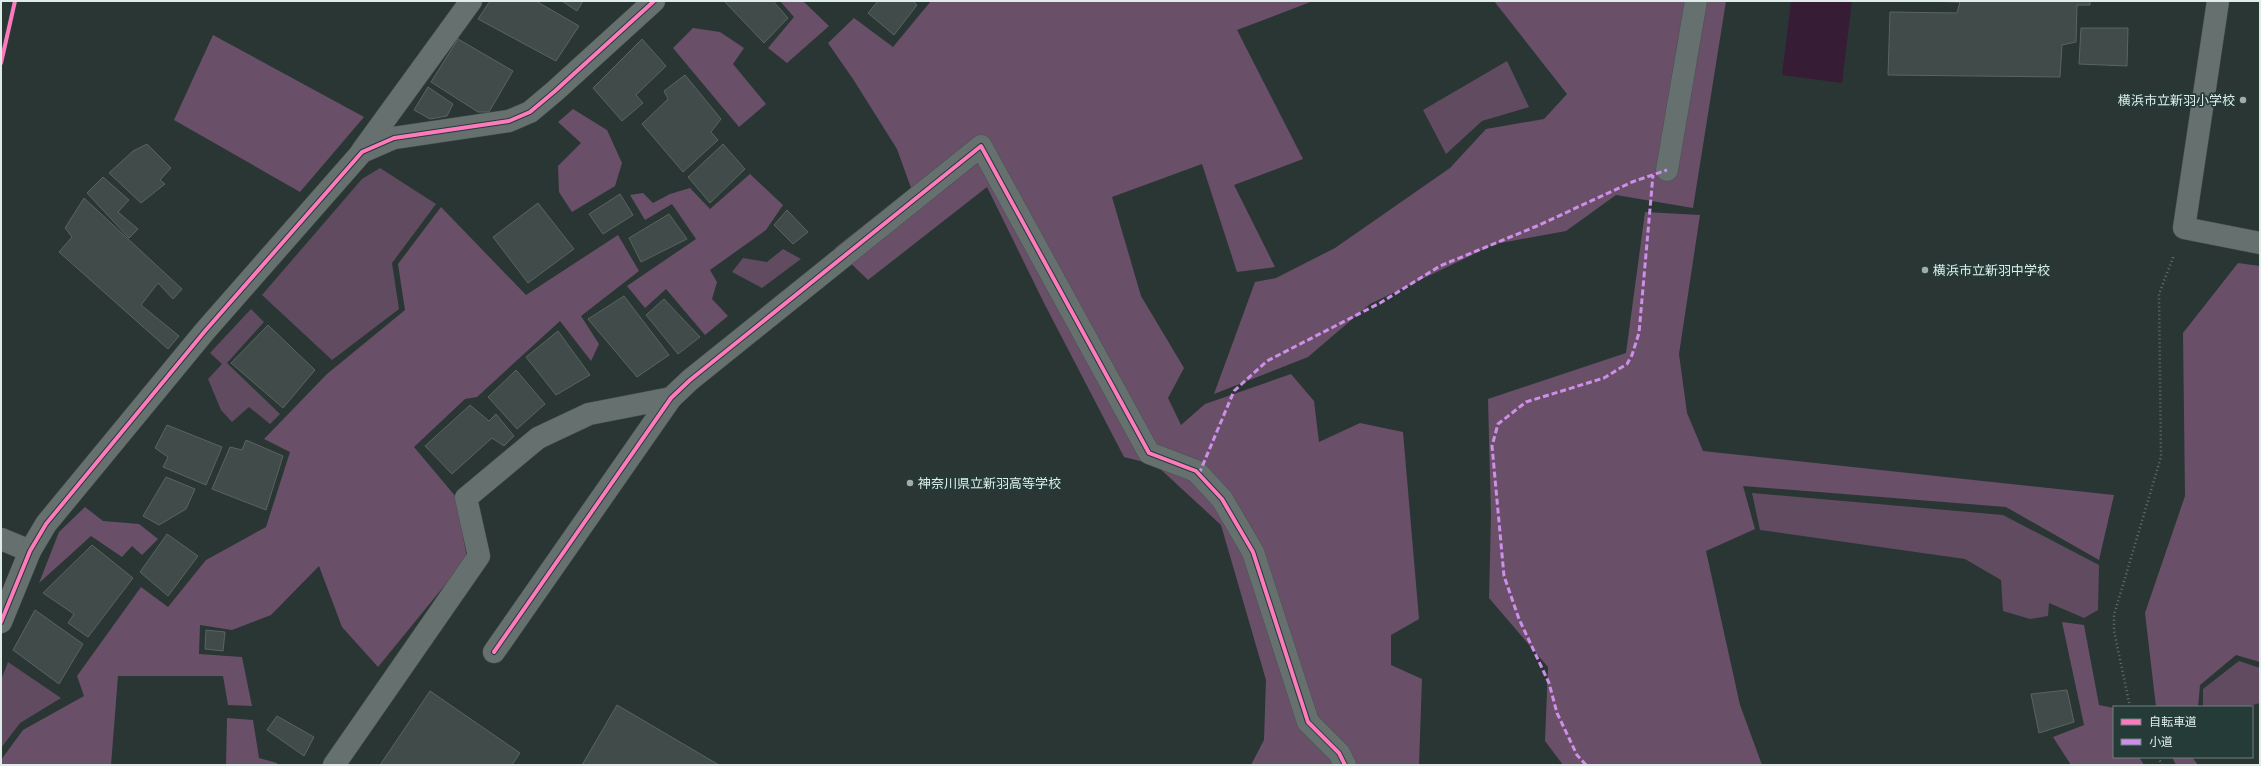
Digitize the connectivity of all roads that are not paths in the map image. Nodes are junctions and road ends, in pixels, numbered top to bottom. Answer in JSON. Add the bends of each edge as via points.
{"nodes":[{"id":1,"x":471,"y":1,"type":"edge"},
{"id":2,"x":654,"y":1,"type":"edge"},
{"id":3,"x":1696,"y":1,"type":"edge"},
{"id":4,"x":2218,"y":1,"type":"edge"},
{"id":5,"x":362,"y":152,"type":"junction"},
{"id":6,"x":1667,"y":170,"type":"dead end"},
{"id":7,"x":2260,"y":243,"type":"edge"},
{"id":8,"x":671,"y":398,"type":"junction"},
{"id":9,"x":1,"y":539,"type":"edge"},
{"id":10,"x":30,"y":551,"type":"junction"},
{"id":11,"x":1,"y":622,"type":"edge"},
{"id":12,"x":494,"y":652,"type":"dead end"},
{"id":13,"x":334,"y":765,"type":"edge"},
{"id":14,"x":1344,"y":765,"type":"edge"}],
"edges":[{"from":1,"to":5,"type":"street"},
{"from":2,"to":5,"type":"street","via":[[530,112],[508,121],[394,138]]},
{"from":3,"to":6,"type":"street"},
{"from":4,"to":7,"type":"street","via":[[2184,228]]},
{"from":5,"to":10,"type":"street","via":[[200,337],[46,524]]},
{"from":8,"to":12,"type":"street"},
{"from":8,"to":13,"type":"street","via":[[589,414],[538,438],[466,498],[479,556]]},
{"from":8,"to":14,"type":"street","via":[[981,146],[1149,453],[1196,471],[1222,499],[1253,552],[1308,722],[1339,753]]},
{"from":9,"to":10,"type":"street"},
{"from":10,"to":11,"type":"street"}]}
